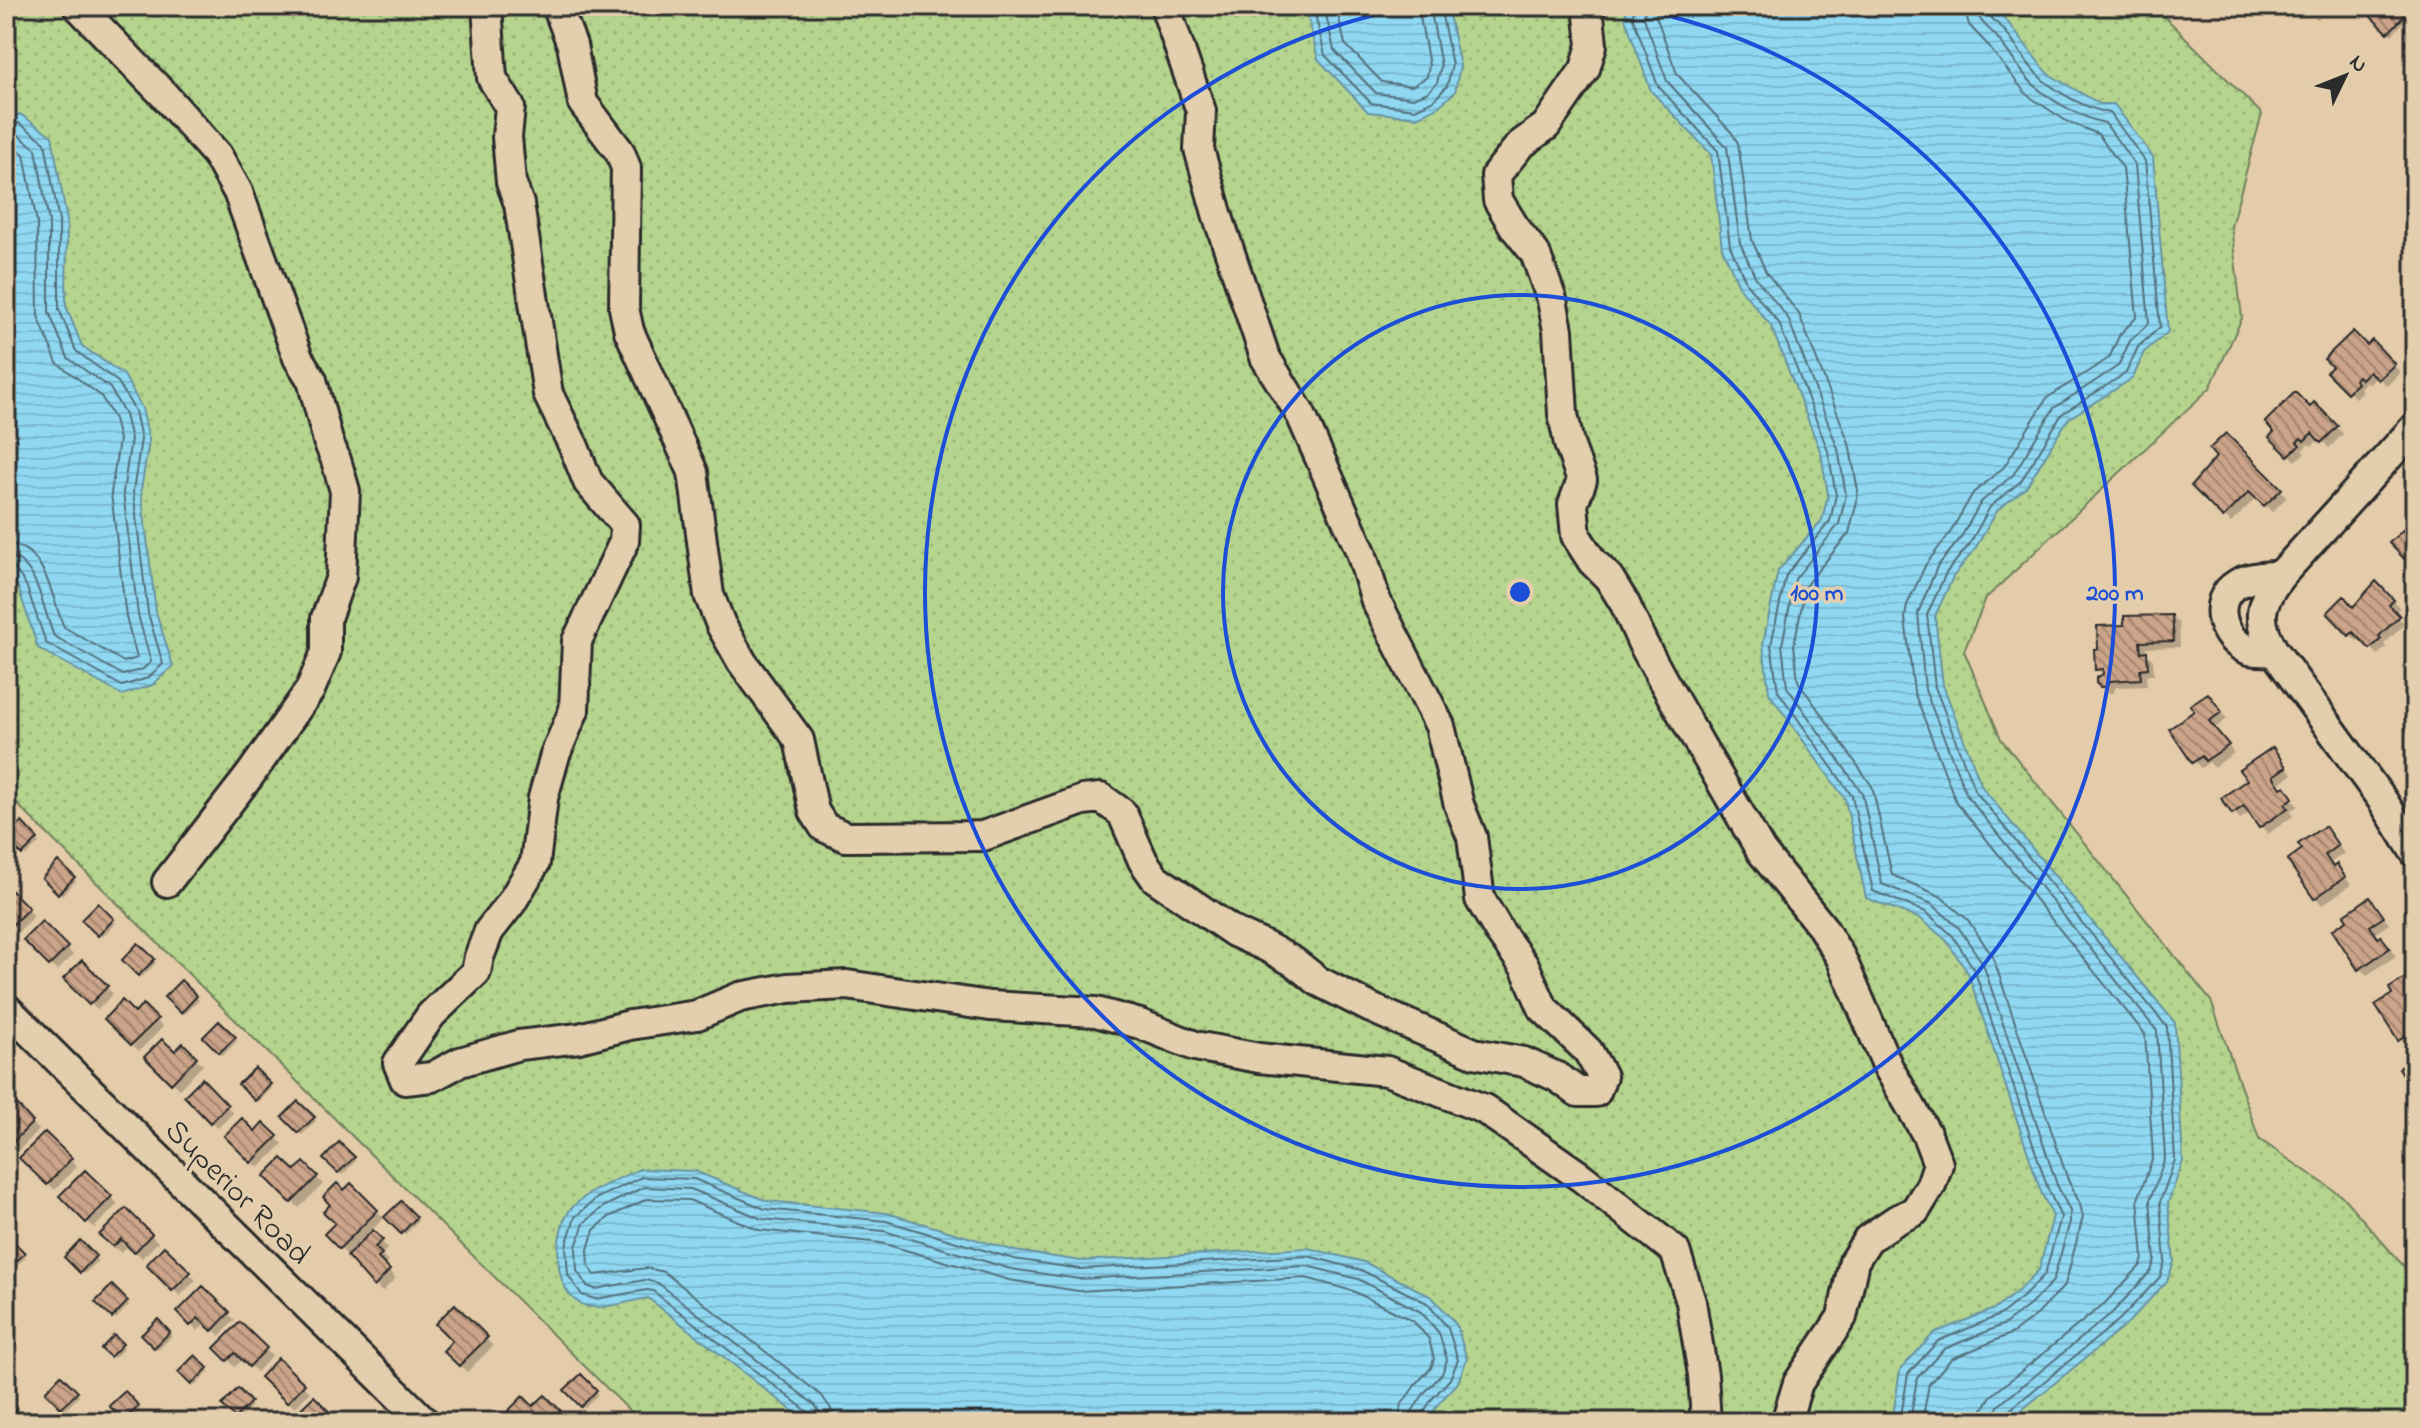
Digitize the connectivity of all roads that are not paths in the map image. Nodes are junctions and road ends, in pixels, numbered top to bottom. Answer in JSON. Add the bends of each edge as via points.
{"nodes":[{"id":1,"x":78,"y":6,"type":"edge"},
{"id":2,"x":487,"y":6,"type":"edge"},
{"id":3,"x":557,"y":6,"type":"edge"},
{"id":4,"x":1165,"y":6,"type":"edge"},
{"id":5,"x":1588,"y":6,"type":"edge"},
{"id":6,"x":2415,"y":427,"type":"edge"},
{"id":7,"x":2281,"y":575,"type":"junction"},
{"id":8,"x":2274,"y":651,"type":"junction"},
{"id":9,"x":2415,"y":852,"type":"edge"},
{"id":10,"x":167,"y":882,"type":"dead end"},
{"id":11,"x":6,"y":1008,"type":"edge"},
{"id":12,"x":425,"y":1422,"type":"edge"},
{"id":13,"x":1706,"y":1422,"type":"edge"},
{"id":14,"x":1786,"y":1422,"type":"edge"}],
"edges":[{"from":1,"to":10,"type":"street","via":[[217,155],[238,192],[298,358],[312,380],[345,491],[341,577],[326,618],[326,652],[310,690]]},
{"from":2,"to":13,"type":"street","via":[[492,78],[510,107],[511,182],[519,204],[548,394],[588,482],[625,525],[624,542],[577,641],[574,710],[543,798],[535,863],[489,931],[476,972],[431,1015],[398,1063],[405,1080],[432,1077],[460,1062],[519,1045],[697,1015],[740,997],[847,985],[990,1006],[1096,1012],[1195,1046],[1387,1071],[1484,1109],[1675,1251],[1691,1302]]},
{"from":3,"to":4,"type":"street","via":[[572,45],[583,103],[626,168],[624,308],[629,331],[693,472],[709,595],[742,662],[799,740],[814,811],[824,827],[846,837],[983,836],[1101,798],[1122,813],[1155,878],[1234,932],[1371,1008],[1474,1053],[1524,1062],[1578,1092],[1596,1092],[1602,1076],[1588,1051],[1543,1008],[1525,967],[1480,899],[1472,837],[1440,726],[1376,601],[1361,552],[1301,415],[1265,357],[1218,217],[1199,149],[1201,111]]},
{"from":5,"to":14,"type":"street","via":[[1592,45],[1585,69],[1546,126],[1520,145],[1496,175],[1498,200],[1535,253],[1552,300],[1563,414],[1582,480],[1573,504],[1576,536],[1625,604],[1654,665],[1761,851],[1841,958],[1938,1164],[1915,1211],[1868,1239],[1854,1261],[1842,1317],[1798,1383]]},
{"from":6,"to":7,"type":"street"},
{"from":7,"to":8,"type":"street","via":[[2261,614]]},
{"from":7,"to":8,"type":"street","via":[[2238,583],[2222,605],[2230,638],[2250,650]]},
{"from":8,"to":9,"type":"street"},
{"from":11,"to":12,"type":"street","name":"Superior Road"}]}
